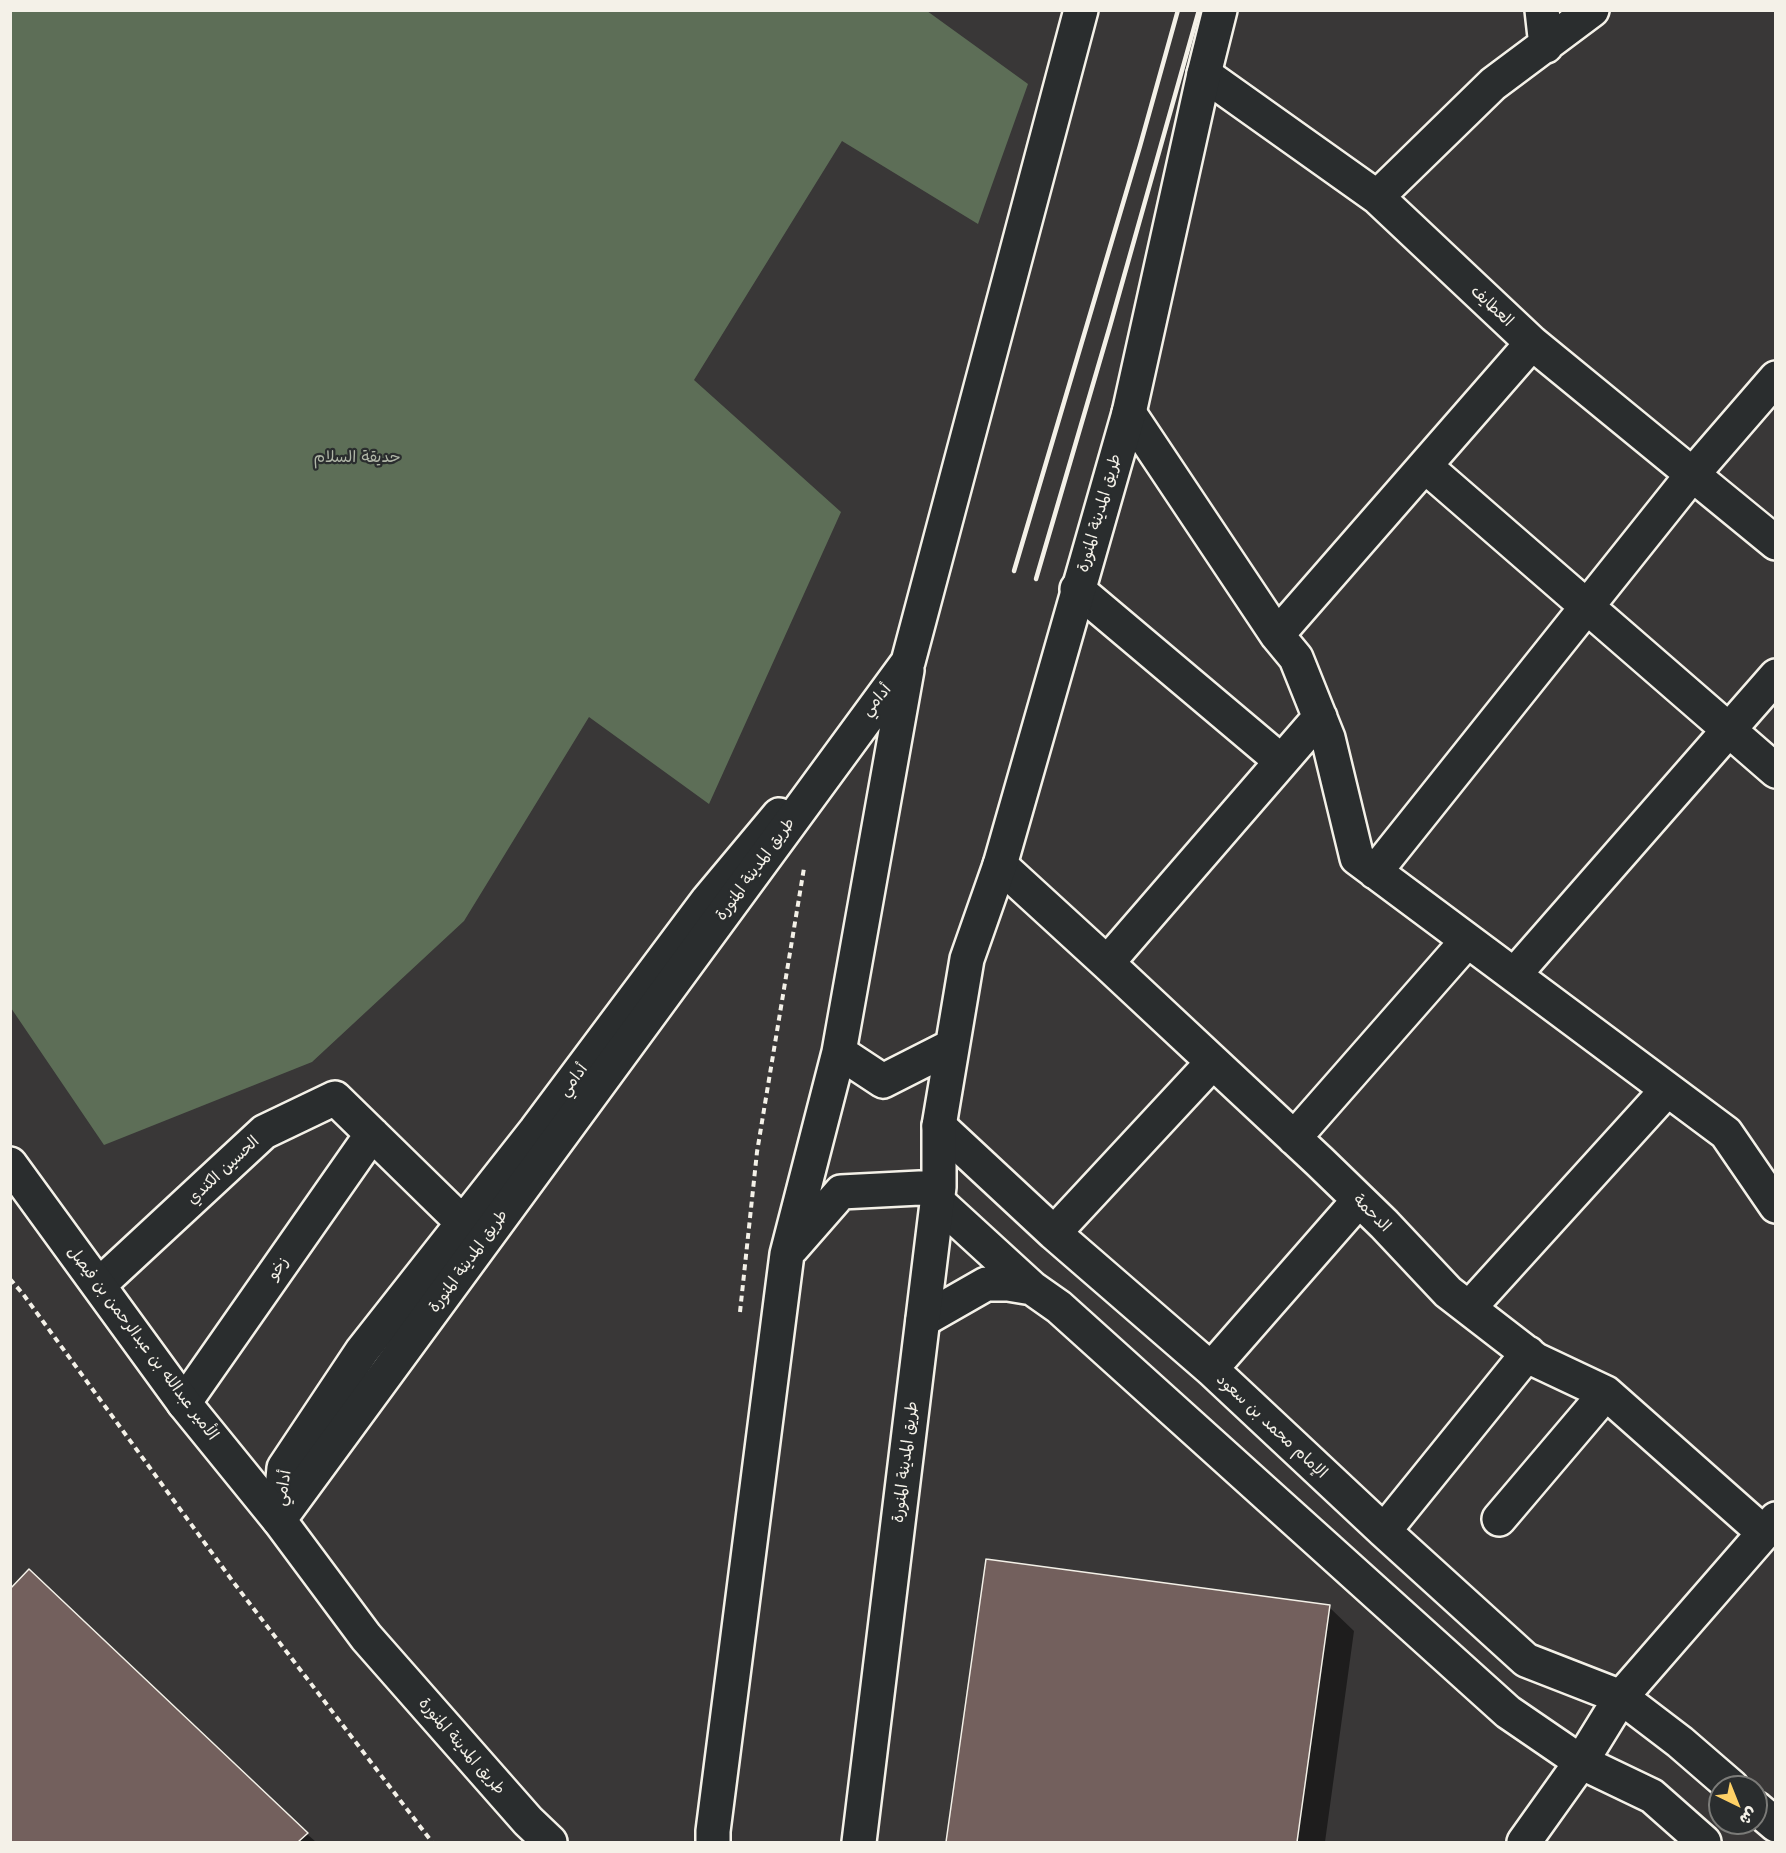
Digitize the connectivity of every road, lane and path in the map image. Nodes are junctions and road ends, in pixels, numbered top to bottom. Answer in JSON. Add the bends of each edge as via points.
{"nodes":[{"id":1,"x":1081,"y":10,"type":"edge"},
{"id":2,"x":1220,"y":10,"type":"edge"},
{"id":3,"x":1542,"y":10,"type":"edge"},
{"id":4,"x":1592,"y":10,"type":"edge"},
{"id":5,"x":1546,"y":46,"type":"junction"},
{"id":6,"x":1204,"y":74,"type":"junction"},
{"id":7,"x":1377,"y":197,"type":"junction"},
{"id":8,"x":1532,"y":344,"type":"junction"},
{"id":9,"x":1776,"y":378,"type":"edge"},
{"id":10,"x":1129,"y":413,"type":"junction"},
{"id":11,"x":1425,"y":466,"type":"junction"},
{"id":12,"x":1692,"y":475,"type":"junction"},
{"id":13,"x":1776,"y":543,"type":"edge"},
{"id":14,"x":1077,"y":589,"type":"junction"},
{"id":15,"x":1587,"y":607,"type":"junction"},
{"id":16,"x":1277,"y":635,"type":"junction"},
{"id":17,"x":908,"y":662,"type":"junction"},
{"id":18,"x":1776,"y":676,"type":"edge"},
{"id":19,"x":1320,"y":717,"type":"junction"},
{"id":20,"x":1729,"y":730,"type":"junction"},
{"id":21,"x":1281,"y":761,"type":"junction"},
{"id":22,"x":1776,"y":771,"type":"edge"},
{"id":23,"x":1000,"y":865,"type":"junction"},
{"id":24,"x":1375,"y":872,"type":"junction"},
{"id":25,"x":1467,"y":940,"type":"junction"},
{"id":26,"x":1107,"y":963,"type":"junction"},
{"id":27,"x":1514,"y":975,"type":"junction"},
{"id":28,"x":952,"y":1046,"type":"junction"},
{"id":29,"x":839,"y":1052,"type":"junction"},
{"id":30,"x":1213,"y":1062,"type":"junction"},
{"id":31,"x":1667,"y":1090,"type":"junction"},
{"id":32,"x":939,"y":1126,"type":"junction"},
{"id":33,"x":372,"y":1134,"type":"junction"},
{"id":34,"x":1294,"y":1138,"type":"junction"},
{"id":35,"x":10,"y":1164,"type":"edge"},
{"id":36,"x":938,"y":1194,"type":"junction"},
{"id":37,"x":1359,"y":1200,"type":"junction"},
{"id":38,"x":1776,"y":1206,"type":"edge"},
{"id":39,"x":464,"y":1224,"type":"junction"},
{"id":40,"x":1054,"y":1233,"type":"junction"},
{"id":41,"x":787,"y":1254,"type":"junction"},
{"id":42,"x":10,"y":1279,"type":"edge"},
{"id":43,"x":99,"y":1285,"type":"junction"},
{"id":44,"x":1032,"y":1288,"type":"junction"},
{"id":45,"x":1469,"y":1308,"type":"junction"},
{"id":46,"x":923,"y":1320,"type":"junction"},
{"id":47,"x":1528,"y":1353,"type":"junction"},
{"id":48,"x":1211,"y":1369,"type":"junction"},
{"id":49,"x":1606,"y":1393,"type":"junction"},
{"id":50,"x":184,"y":1403,"type":"junction"},
{"id":51,"x":1499,"y":1519,"type":"dead end"},
{"id":52,"x":279,"y":1520,"type":"junction"},
{"id":53,"x":1770,"y":1526,"type":"edge"},
{"id":54,"x":1384,"y":1531,"type":"junction"},
{"id":55,"x":1621,"y":1697,"type":"junction"},
{"id":56,"x":1581,"y":1762,"type":"junction"},
{"id":57,"x":1718,"y":1775,"type":"edge"},
{"id":58,"x":704,"y":1839,"type":"edge"},
{"id":59,"x":432,"y":1842,"type":"edge"},
{"id":60,"x":550,"y":1842,"type":"edge"},
{"id":61,"x":859,"y":1842,"type":"edge"},
{"id":62,"x":1524,"y":1842,"type":"edge"},
{"id":63,"x":1704,"y":1842,"type":"edge"}],
"edges":[{"from":1,"to":17,"type":"street","name":"طريق المدينة المنورة"},
{"from":2,"to":6,"type":"street","name":"طريق المدينة المنورة"},
{"from":3,"to":5,"type":"street"},
{"from":4,"to":5,"type":"street"},
{"from":5,"to":7,"type":"street","via":[[1493,84]]},
{"from":6,"to":7,"type":"street","name":"العطايف"},
{"from":6,"to":10,"type":"street","name":"طريق المدينة المنورة"},
{"from":7,"to":8,"type":"street","name":"العطايف"},
{"from":8,"to":11,"type":"street"},
{"from":8,"to":12,"type":"street","name":"العطايف"},
{"from":9,"to":12,"type":"street"},
{"from":10,"to":14,"type":"street","name":"طريق المدينة المنورة"},
{"from":10,"to":16,"type":"street"},
{"from":11,"to":15,"type":"street"},
{"from":11,"to":16,"type":"street"},
{"from":12,"to":13,"type":"street","name":"العطايف"},
{"from":12,"to":15,"type":"street"},
{"from":14,"to":21,"type":"street"},
{"from":14,"to":23,"type":"street","name":"طريق المدينة المنورة"},
{"from":15,"to":20,"type":"street"},
{"from":15,"to":24,"type":"street"},
{"from":16,"to":19,"type":"street","via":[[1296,658]]},
{"from":17,"to":29,"type":"street","name":"طريق المدينة المنورة"},
{"from":17,"to":39,"type":"street","name":"أدامي","via":[[708,900]]},
{"from":17,"to":52,"type":"street","name":"طريق المدينة المنورة"},
{"from":18,"to":20,"type":"street"},
{"from":19,"to":21,"type":"street"},
{"from":19,"to":24,"type":"street","via":[[1357,858]]},
{"from":20,"to":22,"type":"street"},
{"from":20,"to":27,"type":"street"},
{"from":21,"to":26,"type":"street"},
{"from":23,"to":26,"type":"street","name":"الدحمة"},
{"from":23,"to":28,"type":"street","name":"طريق المدينة المنورة","via":[[967,960]]},
{"from":24,"to":25,"type":"street"},
{"from":25,"to":27,"type":"street"},
{"from":25,"to":34,"type":"street"},
{"from":26,"to":30,"type":"street","name":"الدحمة"},
{"from":27,"to":31,"type":"street"},
{"from":28,"to":29,"type":"street","via":[[883,1081]]},
{"from":28,"to":32,"type":"street","name":"طريق المدينة المنورة"},
{"from":29,"to":41,"type":"street","name":"طريق المدينة المنورة"},
{"from":30,"to":34,"type":"street","name":"الدحمة"},
{"from":30,"to":40,"type":"street"},
{"from":31,"to":38,"type":"street","via":[[1726,1133]]},
{"from":31,"to":45,"type":"street"},
{"from":32,"to":36,"type":"street","name":"طريق المدينة المنورة"},
{"from":32,"to":40,"type":"street","name":"الإمام محمد بن سعود"},
{"from":33,"to":39,"type":"street","name":"الحسين الكندي"},
{"from":33,"to":43,"type":"street","name":"الحسين الكندي","via":[[334,1098],[264,1132]]},
{"from":33,"to":50,"type":"street","name":"زخو"},
{"from":34,"to":37,"type":"street","name":"الدحمة"},
{"from":35,"to":43,"type":"street","name":"الأمير عبدالله بن عبدالرحمن بن فيصل"},
{"from":36,"to":41,"type":"street","via":[[841,1192]]},
{"from":36,"to":44,"type":"street"},
{"from":36,"to":46,"type":"street","name":"طريق المدينة المنورة"},
{"from":37,"to":45,"type":"street","name":"الدحمة","via":[[1448,1292]]},
{"from":37,"to":48,"type":"street"},
{"from":39,"to":52,"type":"street","name":"أدامي","via":[[362,1352],[284,1468]]},
{"from":40,"to":48,"type":"street","name":"الإمام محمد بن سعود"},
{"from":41,"to":58,"type":"street","name":"طريق المدينة المنورة"},
{"from":42,"to":59,"type":"path","via":[[234,1583]]},
{"from":43,"to":50,"type":"street","name":"الأمير عبدالله بن عبدالرحمن بن فيصل"},
{"from":44,"to":46,"type":"street","via":[[986,1284]]},
{"from":44,"to":56,"type":"street","via":[[1059,1307],[1508,1712]]},
{"from":45,"to":47,"type":"street","name":"الدحمة"},
{"from":46,"to":61,"type":"street","name":"طريق المدينة المنورة"},
{"from":47,"to":49,"type":"street","name":"الدحمة"},
{"from":47,"to":54,"type":"street"},
{"from":48,"to":54,"type":"street","name":"الإمام محمد بن سعود"},
{"from":49,"to":51,"type":"street"},
{"from":49,"to":53,"type":"street","name":"الدحمة"},
{"from":50,"to":52,"type":"street","name":"الأمير عبدالله بن عبدالرحمن بن فيصل"},
{"from":52,"to":60,"type":"street","name":"طريق المدينة المنورة","via":[[366,1637]]},
{"from":53,"to":55,"type":"street"},
{"from":54,"to":55,"type":"street","name":"الإمام محمد بن سعود","via":[[1526,1660]]},
{"from":55,"to":56,"type":"street"},
{"from":55,"to":57,"type":"street","name":"الإمام محمد بن سعود"},
{"from":56,"to":62,"type":"street"},
{"from":56,"to":63,"type":"street","via":[[1652,1796]]}]}
